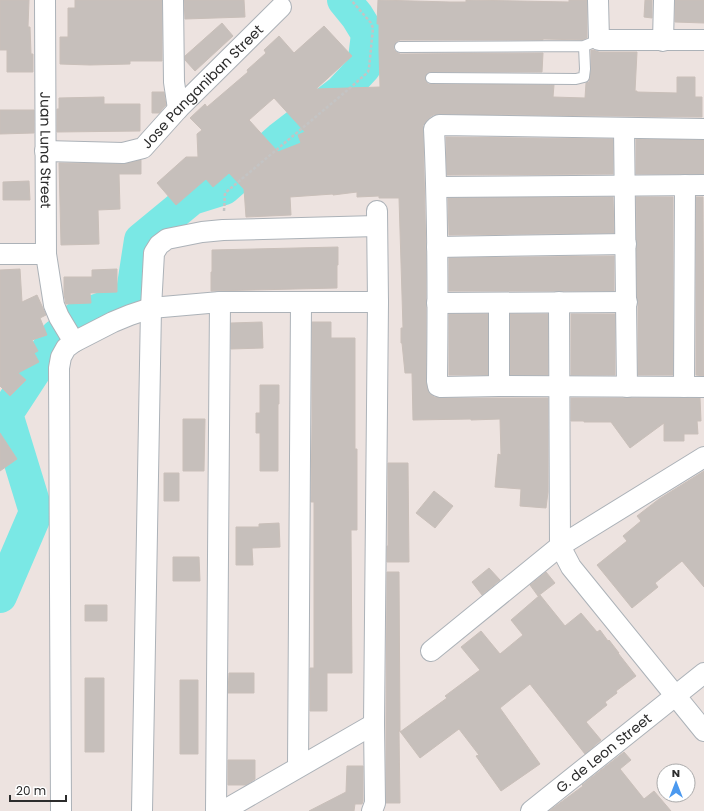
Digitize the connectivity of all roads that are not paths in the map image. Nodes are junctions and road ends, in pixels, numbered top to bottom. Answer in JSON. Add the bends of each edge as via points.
{"nodes":[{"id":1,"x":45,"y":0,"type":"edge"},
{"id":2,"x":173,"y":0,"type":"edge"},
{"id":3,"x":598,"y":0,"type":"edge"},
{"id":4,"x":664,"y":0,"type":"edge"},
{"id":5,"x":281,"y":7,"type":"dead end"},
{"id":6,"x":704,"y":40,"type":"edge"},
{"id":7,"x":663,"y":41,"type":"junction"},
{"id":8,"x":591,"y":43,"type":"junction"},
{"id":9,"x":400,"y":47,"type":"dead end"},
{"id":10,"x":431,"y":78,"type":"dead end"},
{"id":11,"x":178,"y":108,"type":"junction"},
{"id":12,"x":624,"y":128,"type":"junction"},
{"id":13,"x":704,"y":129,"type":"edge"},
{"id":14,"x":45,"y":151,"type":"junction"},
{"id":15,"x":625,"y":185,"type":"junction"},
{"id":16,"x":695,"y":185,"type":"edge"},
{"id":17,"x":436,"y":187,"type":"junction"},
{"id":18,"x":626,"y":244,"type":"junction"},
{"id":19,"x":437,"y":247,"type":"junction"},
{"id":20,"x":0,"y":254,"type":"edge"},
{"id":21,"x":46,"y":254,"type":"junction"},
{"id":22,"x":220,"y":302,"type":"junction"},
{"id":23,"x":301,"y":302,"type":"junction"},
{"id":24,"x":378,"y":302,"type":"junction"},
{"id":25,"x":559,"y":302,"type":"junction"},
{"id":26,"x":626,"y":302,"type":"junction"},
{"id":27,"x":437,"y":303,"type":"junction"},
{"id":28,"x":499,"y":303,"type":"junction"},
{"id":29,"x":151,"y":308,"type":"junction"},
{"id":30,"x":74,"y":342,"type":"junction"},
{"id":31,"x":499,"y":386,"type":"junction"},
{"id":32,"x":560,"y":386,"type":"junction"},
{"id":33,"x":627,"y":387,"type":"junction"},
{"id":34,"x":684,"y":387,"type":"junction"},
{"id":35,"x":704,"y":387,"type":"edge"},
{"id":36,"x":704,"y":457,"type":"edge"},
{"id":37,"x":560,"y":546,"type":"junction"},
{"id":38,"x":431,"y":651,"type":"dead end"},
{"id":39,"x":704,"y":673,"type":"edge"},
{"id":40,"x":676,"y":696,"type":"junction"},
{"id":41,"x":374,"y":724,"type":"junction"},
{"id":42,"x":704,"y":731,"type":"edge"},
{"id":43,"x":298,"y":767,"type":"junction"},
{"id":44,"x":61,"y":811,"type":"edge"},
{"id":45,"x":142,"y":811,"type":"edge"},
{"id":46,"x":216,"y":811,"type":"edge"},
{"id":47,"x":223,"y":811,"type":"edge"},
{"id":48,"x":372,"y":811,"type":"edge"},
{"id":49,"x":531,"y":811,"type":"edge"}],
"edges":[{"from":1,"to":14,"type":"street","name":"Juan Luna Street"},
{"from":2,"to":11,"type":"street","via":[[174,82]]},
{"from":3,"to":8,"type":"street"},
{"from":4,"to":7,"type":"street"},
{"from":5,"to":11,"type":"street","name":"Jose Panganiban Street"},
{"from":6,"to":7,"type":"street"},
{"from":7,"to":8,"type":"street"},
{"from":8,"to":9,"type":"lane"},
{"from":8,"to":10,"type":"lane","via":[[584,77],[576,79]]},
{"from":11,"to":14,"type":"street","name":"Jose Panganiban Street","via":[[143,148],[123,153]]},
{"from":12,"to":13,"type":"street"},
{"from":12,"to":15,"type":"street"},
{"from":12,"to":17,"type":"street","via":[[439,125],[434,130]]},
{"from":14,"to":21,"type":"street","name":"Juan Luna Street"},
{"from":15,"to":16,"type":"street"},
{"from":15,"to":17,"type":"street"},
{"from":15,"to":18,"type":"street"},
{"from":16,"to":34,"type":"street"},
{"from":17,"to":19,"type":"street"},
{"from":18,"to":19,"type":"street"},
{"from":18,"to":26,"type":"street"},
{"from":19,"to":27,"type":"street"},
{"from":20,"to":21,"type":"street"},
{"from":21,"to":30,"type":"street","name":"Juan Luna Street","via":[[54,305]]},
{"from":22,"to":23,"type":"street"},
{"from":22,"to":29,"type":"street"},
{"from":22,"to":46,"type":"street"},
{"from":23,"to":24,"type":"street"},
{"from":23,"to":43,"type":"street"},
{"from":24,"to":29,"type":"street","via":[[377,218],[202,232],[167,239],[154,253]]},
{"from":24,"to":41,"type":"street"},
{"from":25,"to":26,"type":"street"},
{"from":25,"to":28,"type":"street"},
{"from":25,"to":32,"type":"street"},
{"from":26,"to":33,"type":"street"},
{"from":27,"to":28,"type":"street"},
{"from":27,"to":31,"type":"street","via":[[438,386]]},
{"from":28,"to":31,"type":"street"},
{"from":29,"to":30,"type":"street","via":[[124,317]]},
{"from":29,"to":45,"type":"street"},
{"from":30,"to":44,"type":"street","via":[[66,348],[59,368]]},
{"from":31,"to":32,"type":"street"},
{"from":32,"to":33,"type":"street"},
{"from":32,"to":37,"type":"street"},
{"from":33,"to":34,"type":"street"},
{"from":34,"to":35,"type":"street"},
{"from":36,"to":37,"type":"street"},
{"from":37,"to":38,"type":"street"},
{"from":37,"to":40,"type":"street","via":[[571,567]]},
{"from":39,"to":40,"type":"street","name":"G. de Leon Street"},
{"from":40,"to":42,"type":"street"},
{"from":40,"to":49,"type":"street","name":"G. de Leon Street"},
{"from":41,"to":43,"type":"street"},
{"from":41,"to":48,"type":"street"},
{"from":43,"to":47,"type":"street"}]}
